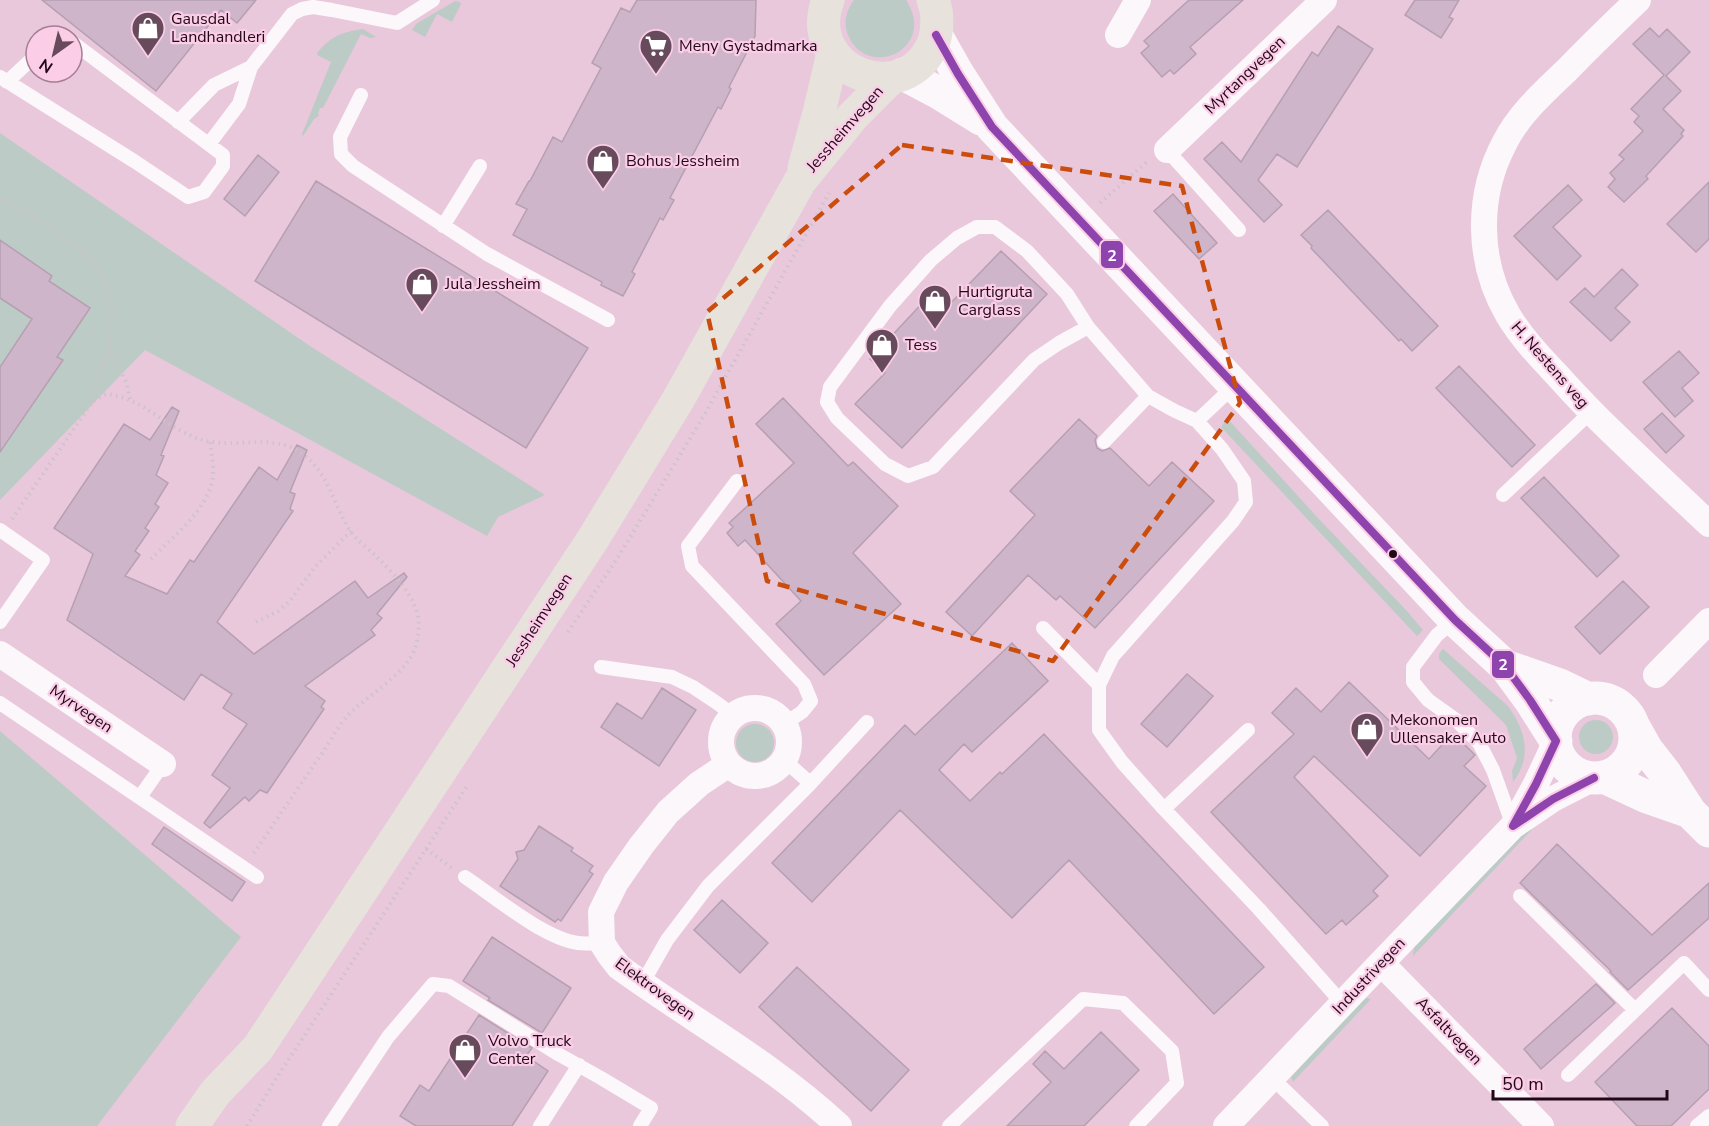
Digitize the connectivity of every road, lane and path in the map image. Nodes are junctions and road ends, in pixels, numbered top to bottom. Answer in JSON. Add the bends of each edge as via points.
{"nodes":[{"id":1,"x":433,"y":0,"type":"edge"},
{"id":2,"x":828,"y":0,"type":"edge"},
{"id":3,"x":933,"y":0,"type":"edge"},
{"id":4,"x":1138,"y":0,"type":"edge"},
{"id":5,"x":1324,"y":0,"type":"edge"},
{"id":6,"x":1638,"y":0,"type":"edge"},
{"id":7,"x":936,"y":35,"type":"junction"},
{"id":8,"x":1118,"y":35,"type":"dead end"},
{"id":9,"x":84,"y":51,"type":"edge"},
{"id":10,"x":833,"y":52,"type":"junction"},
{"id":11,"x":24,"y":65,"type":"edge"},
{"id":12,"x":250,"y":67,"type":"junction"},
{"id":13,"x":897,"y":76,"type":"junction"},
{"id":14,"x":4,"y":80,"type":"edge"},
{"id":15,"x":361,"y":96,"type":"dead end"},
{"id":16,"x":178,"y":122,"type":"junction"},
{"id":17,"x":992,"y":127,"type":"junction"},
{"id":18,"x":209,"y":144,"type":"junction"},
{"id":19,"x":1167,"y":150,"type":"junction"},
{"id":20,"x":480,"y":166,"type":"dead end"},
{"id":21,"x":800,"y":181,"type":"junction"},
{"id":22,"x":0,"y":200,"type":"edge"},
{"id":23,"x":1097,"y":206,"type":"dead end"},
{"id":24,"x":443,"y":226,"type":"junction"},
{"id":25,"x":1239,"y":230,"type":"dead end"},
{"id":26,"x":608,"y":320,"type":"dead end"},
{"id":27,"x":1088,"y":327,"type":"junction"},
{"id":28,"x":108,"y":347,"type":"junction"},
{"id":29,"x":1234,"y":387,"type":"junction"},
{"id":30,"x":1148,"y":396,"type":"junction"},
{"id":31,"x":131,"y":399,"type":"junction"},
{"id":32,"x":93,"y":401,"type":"junction"},
{"id":33,"x":1592,"y":412,"type":"junction"},
{"id":34,"x":1197,"y":421,"type":"junction"},
{"id":35,"x":210,"y":442,"type":"junction"},
{"id":36,"x":1104,"y":442,"type":"dead end"},
{"id":37,"x":736,"y":481,"type":"dead end"},
{"id":38,"x":1503,"y":495,"type":"dead end"},
{"id":39,"x":1709,"y":524,"type":"edge"},
{"id":40,"x":2,"y":531,"type":"edge"},
{"id":41,"x":351,"y":531,"type":"junction"},
{"id":42,"x":151,"y":559,"type":"dead end"},
{"id":43,"x":1455,"y":620,"type":"junction"},
{"id":44,"x":1709,"y":621,"type":"edge"},
{"id":45,"x":0,"y":622,"type":"edge"},
{"id":46,"x":256,"y":622,"type":"dead end"},
{"id":47,"x":1043,"y":628,"type":"dead end"},
{"id":48,"x":0,"y":654,"type":"edge"},
{"id":49,"x":1505,"y":666,"type":"junction"},
{"id":50,"x":601,"y":667,"type":"dead end"},
{"id":51,"x":1656,"y":675,"type":"dead end"},
{"id":52,"x":1099,"y":685,"type":"junction"},
{"id":53,"x":1589,"y":699,"type":"junction"},
{"id":54,"x":0,"y":703,"type":"edge"},
{"id":55,"x":733,"y":715,"type":"junction"},
{"id":56,"x":867,"y":722,"type":"dead end"},
{"id":57,"x":784,"y":724,"type":"junction"},
{"id":58,"x":1633,"y":725,"type":"junction"},
{"id":59,"x":1248,"y":730,"type":"dead end"},
{"id":60,"x":1556,"y":741,"type":"junction"},
{"id":61,"x":783,"y":759,"type":"junction"},
{"id":62,"x":163,"y":764,"type":"joint"},
{"id":63,"x":729,"y":764,"type":"junction"},
{"id":64,"x":1599,"y":777,"type":"junction"},
{"id":65,"x":810,"y":783,"type":"junction"},
{"id":66,"x":140,"y":797,"type":"junction"},
{"id":67,"x":1164,"y":809,"type":"junction"},
{"id":68,"x":1699,"y":822,"type":"edge"},
{"id":69,"x":1513,"y":826,"type":"junction"},
{"id":70,"x":426,"y":849,"type":"dead end"},
{"id":71,"x":244,"y":867,"type":"junction"},
{"id":72,"x":257,"y":877,"type":"dead end"},
{"id":73,"x":465,"y":877,"type":"joint"},
{"id":74,"x":1520,"y":896,"type":"dead end"},
{"id":75,"x":602,"y":943,"type":"junction"},
{"id":76,"x":1381,"y":963,"type":"junction"},
{"id":77,"x":642,"y":984,"type":"junction"},
{"id":78,"x":1709,"y":990,"type":"edge"},
{"id":79,"x":1343,"y":1004,"type":"junction"},
{"id":80,"x":1635,"y":1010,"type":"junction"},
{"id":81,"x":258,"y":1048,"type":"junction"},
{"id":82,"x":579,"y":1065,"type":"junction"},
{"id":83,"x":1568,"y":1075,"type":"dead end"},
{"id":84,"x":1272,"y":1078,"type":"junction"},
{"id":85,"x":1709,"y":1116,"type":"edge"},
{"id":86,"x":192,"y":1126,"type":"edge"},
{"id":87,"x":221,"y":1126,"type":"edge"},
{"id":88,"x":329,"y":1126,"type":"edge"},
{"id":89,"x":540,"y":1126,"type":"edge"},
{"id":90,"x":640,"y":1126,"type":"edge"},
{"id":91,"x":839,"y":1126,"type":"edge"},
{"id":92,"x":949,"y":1126,"type":"edge"},
{"id":93,"x":1136,"y":1126,"type":"edge"},
{"id":94,"x":1226,"y":1126,"type":"edge"},
{"id":95,"x":1322,"y":1126,"type":"edge"},
{"id":96,"x":1541,"y":1126,"type":"edge"},
{"id":97,"x":1697,"y":1126,"type":"edge"}],
"edges":[{"from":1,"to":12,"type":"lane","via":[[398,23],[332,10],[302,9],[291,14]]},
{"from":2,"to":10,"type":"main road","via":[[824,24]]},
{"from":3,"to":7,"type":"main road"},
{"from":4,"to":8,"type":"street"},
{"from":5,"to":19,"type":"street","name":"Myrtangvegen"},
{"from":6,"to":33,"type":"street","name":"H. Nestens veg","via":[[1542,94],[1516,125],[1494,167],[1484,216],[1487,263],[1508,316],[1534,351]]},
{"from":7,"to":13,"type":"main road","name":"Jessheimvegen","via":[[924,58]]},
{"from":7,"to":17,"type":"street"},
{"from":9,"to":16,"type":"lane"},
{"from":10,"to":13,"type":"main road","via":[[858,74],[874,78]]},
{"from":10,"to":21,"type":"main road","name":"Jessheimvegen"},
{"from":11,"to":14,"type":"lane"},
{"from":12,"to":16,"type":"lane","via":[[214,85]]},
{"from":12,"to":18,"type":"lane","via":[[239,104]]},
{"from":13,"to":17,"type":"street","via":[[939,93]]},
{"from":13,"to":21,"type":"main road","name":"Jessheimvegen","via":[[853,116]]},
{"from":14,"to":18,"type":"lane","via":[[188,197],[204,192],[223,166],[223,155]]},
{"from":15,"to":24,"type":"lane","via":[[340,137],[341,154],[352,166]]},
{"from":16,"to":18,"type":"lane"},
{"from":17,"to":29,"type":"street"},
{"from":19,"to":23,"type":"path","via":[[1154,155]]},
{"from":19,"to":25,"type":"lane"},
{"from":20,"to":24,"type":"lane"},
{"from":21,"to":81,"type":"main road","name":"Jessheimvegen","via":[[678,400],[593,539]]},
{"from":22,"to":28,"type":"path","via":[[20,208],[68,240],[95,264],[109,296]]},
{"from":24,"to":26,"type":"lane"},
{"from":27,"to":27,"type":"lane","via":[[1034,360],[933,467],[908,476],[885,464],[837,418],[827,402],[830,387],[890,306],[931,260],[977,227],[995,227],[1027,251],[1068,294]]},
{"from":27,"to":30,"type":"lane"},
{"from":28,"to":31,"type":"path"},
{"from":28,"to":32,"type":"path"},
{"from":29,"to":34,"type":"lane"},
{"from":29,"to":43,"type":"street"},
{"from":30,"to":34,"type":"lane"},
{"from":30,"to":36,"type":"lane"},
{"from":31,"to":32,"type":"path","via":[[106,393]]},
{"from":31,"to":35,"type":"path","via":[[191,436]]},
{"from":32,"to":40,"type":"path"},
{"from":33,"to":38,"type":"lane"},
{"from":33,"to":39,"type":"street","name":"H. Nestens veg"},
{"from":34,"to":52,"type":"lane","via":[[1244,481],[1246,502],[1113,656]]},
{"from":35,"to":41,"type":"path","via":[[274,442],[304,455],[325,479]]},
{"from":35,"to":42,"type":"path","via":[[212,485],[190,520]]},
{"from":37,"to":57,"type":"lane","via":[[688,546],[692,566],[804,684],[811,700]]},
{"from":40,"to":45,"type":"lane","via":[[42,560]]},
{"from":41,"to":46,"type":"path","via":[[315,567],[289,602]]},
{"from":41,"to":71,"type":"path","via":[[394,575],[411,599],[418,617],[414,651],[388,681],[350,713]]},
{"from":43,"to":49,"type":"street"},
{"from":43,"to":69,"type":"lane","via":[[1437,635],[1413,667],[1413,682],[1428,700],[1479,743]]},
{"from":44,"to":51,"type":"street"},
{"from":47,"to":52,"type":"lane"},
{"from":48,"to":62,"type":"street","name":"Myrvegen"},
{"from":49,"to":53,"type":"street"},
{"from":49,"to":60,"type":"street"},
{"from":50,"to":55,"type":"lane","via":[[672,677]]},
{"from":52,"to":67,"type":"lane","via":[[1098,730]]},
{"from":53,"to":58,"type":"street","via":[[1617,704]]},
{"from":53,"to":60,"type":"street","via":[[1573,705],[1562,716]]},
{"from":54,"to":66,"type":"lane"},
{"from":55,"to":57,"type":"street","via":[[755,708],[776,715]]},
{"from":55,"to":63,"type":"street","via":[[726,723],[721,744]]},
{"from":56,"to":65,"type":"lane"},
{"from":57,"to":61,"type":"street","via":[[788,746]]},
{"from":58,"to":64,"type":"street","via":[[1635,742],[1629,759],[1619,770]]},
{"from":58,"to":68,"type":"street"},
{"from":59,"to":67,"type":"lane"},
{"from":60,"to":64,"type":"street","via":[[1561,758],[1570,768],[1578,774]]},
{"from":60,"to":69,"type":"street","name":"Industrivegen"},
{"from":61,"to":63,"type":"street","via":[[769,772],[759,775],[747,775]]},
{"from":61,"to":65,"type":"lane"},
{"from":62,"to":66,"type":"lane"},
{"from":63,"to":75,"type":"street","name":"Elektrovegen","via":[[668,812],[641,846],[601,912]]},
{"from":64,"to":68,"type":"street"},
{"from":64,"to":69,"type":"street","name":"Industrivegen","via":[[1553,799]]},
{"from":65,"to":77,"type":"lane","via":[[708,886],[667,940]]},
{"from":66,"to":71,"type":"lane"},
{"from":67,"to":79,"type":"lane"},
{"from":69,"to":76,"type":"street","name":"Industrivegen"},
{"from":70,"to":73,"type":"path"},
{"from":71,"to":72,"type":"lane"},
{"from":73,"to":75,"type":"lane","via":[[558,938]]},
{"from":74,"to":80,"type":"lane"},
{"from":75,"to":77,"type":"street","name":"Elektrovegen","via":[[619,967]]},
{"from":76,"to":79,"type":"street","name":"Industrivegen"},
{"from":76,"to":96,"type":"street","name":"Asfaltvegen"},
{"from":77,"to":91,"type":"street","name":"Elektrovegen","via":[[756,1060]]},
{"from":78,"to":80,"type":"lane","via":[[1684,963]]},
{"from":79,"to":84,"type":"street","name":"Industrivegen"},
{"from":80,"to":83,"type":"lane"},
{"from":81,"to":86,"type":"main road","name":"Jessheimvegen","via":[[215,1093]]},
{"from":81,"to":87,"type":"main road","name":"Jessheimvegen"},
{"from":82,"to":88,"type":"lane","via":[[449,986],[433,984],[388,1037]]},
{"from":82,"to":89,"type":"lane"},
{"from":82,"to":90,"type":"lane","via":[[651,1108]]},
{"from":84,"to":94,"type":"street","name":"Industrivegen"},
{"from":84,"to":95,"type":"lane"},
{"from":85,"to":97,"type":"lane"},
{"from":92,"to":93,"type":"lane","via":[[1083,999],[1123,1003],[1172,1051],[1177,1083]]}]}
